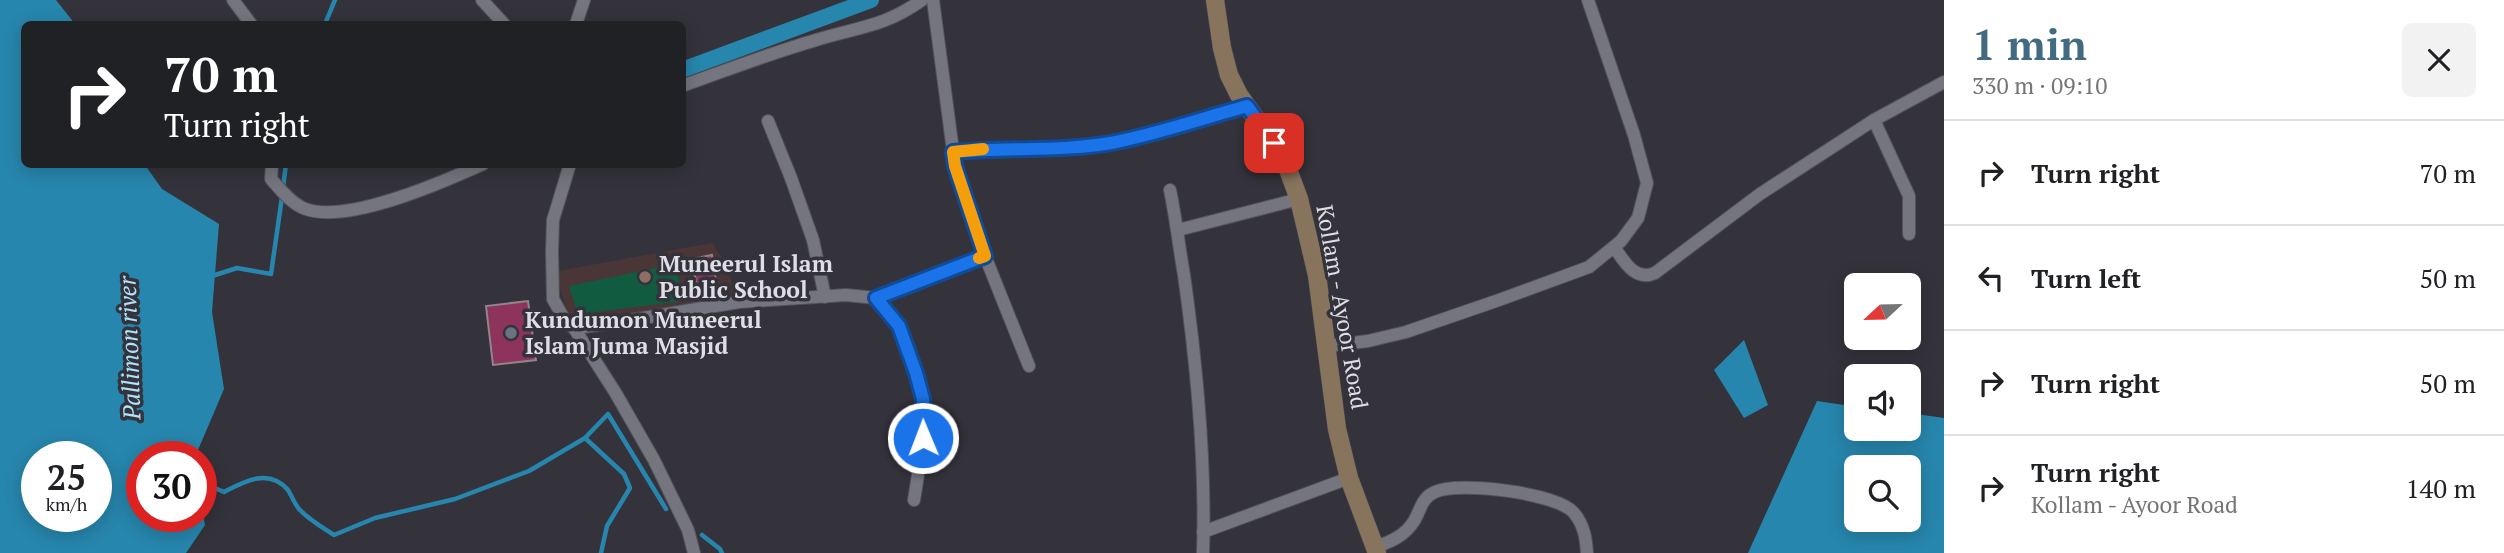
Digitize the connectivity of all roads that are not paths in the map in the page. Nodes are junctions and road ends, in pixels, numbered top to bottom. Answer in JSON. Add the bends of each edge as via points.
{"nodes":[{"id":1,"x":233,"y":0,"type":"edge"},
{"id":2,"x":482,"y":0,"type":"edge"},
{"id":3,"x":584,"y":0,"type":"edge"},
{"id":4,"x":922,"y":0,"type":"edge"},
{"id":5,"x":933,"y":0,"type":"edge"},
{"id":6,"x":1215,"y":0,"type":"edge"},
{"id":7,"x":1588,"y":0,"type":"edge"},
{"id":8,"x":249,"y":21,"type":"edge"},
{"id":9,"x":501,"y":21,"type":"edge"},
{"id":10,"x":577,"y":21,"type":"edge"},
{"id":11,"x":1944,"y":82,"type":"edge"},
{"id":12,"x":686,"y":85,"type":"edge"},
{"id":13,"x":1247,"y":106,"type":"junction"},
{"id":14,"x":1874,"y":120,"type":"junction"},
{"id":15,"x":768,"y":121,"type":"dead end"},
{"id":16,"x":953,"y":152,"type":"junction"},
{"id":17,"x":271,"y":168,"type":"edge"},
{"id":18,"x":473,"y":168,"type":"edge"},
{"id":19,"x":569,"y":168,"type":"edge"},
{"id":20,"x":1170,"y":190,"type":"dead end"},
{"id":21,"x":1299,"y":199,"type":"junction"},
{"id":22,"x":1178,"y":230,"type":"junction"},
{"id":23,"x":1909,"y":234,"type":"dead end"},
{"id":24,"x":1614,"y":247,"type":"junction"},
{"id":25,"x":985,"y":256,"type":"junction"},
{"id":26,"x":825,"y":297,"type":"junction"},
{"id":27,"x":876,"y":298,"type":"junction"},
{"id":28,"x":574,"y":328,"type":"junction"},
{"id":29,"x":1328,"y":346,"type":"junction"},
{"id":30,"x":1029,"y":366,"type":"dead end"},
{"id":31,"x":1349,"y":478,"type":"junction"},
{"id":32,"x":914,"y":500,"type":"dead end"},
{"id":33,"x":1203,"y":532,"type":"junction"},
{"id":34,"x":1376,"y":550,"type":"edge"},
{"id":35,"x":694,"y":553,"type":"edge"},
{"id":36,"x":1203,"y":553,"type":"edge"},
{"id":37,"x":1587,"y":553,"type":"edge"}],
"edges":[{"from":1,"to":8,"type":"street"},
{"from":2,"to":9,"type":"street"},
{"from":3,"to":10,"type":"street"},
{"from":4,"to":12,"type":"street","via":[[874,26],[817,39]]},
{"from":5,"to":16,"type":"street"},
{"from":6,"to":13,"type":"main road","name":"Kollam - Ayoor Road","via":[[1229,75]]},
{"from":7,"to":24,"type":"street","via":[[1647,183],[1638,218]]},
{"from":11,"to":14,"type":"street"},
{"from":13,"to":16,"type":"street","via":[[1115,142]]},
{"from":13,"to":21,"type":"main road","name":"Kollam - Ayoor Road","via":[[1283,156]]},
{"from":14,"to":23,"type":"street","via":[[1909,197]]},
{"from":14,"to":24,"type":"street","via":[[1760,194],[1655,274],[1639,275]]},
{"from":15,"to":26,"type":"street","via":[[813,240]]},
{"from":16,"to":25,"type":"street"},
{"from":17,"to":18,"type":"street","via":[[275,184],[295,204],[327,213],[369,206]]},
{"from":19,"to":28,"type":"street","via":[[553,220],[552,273],[557,308]]},
{"from":20,"to":22,"type":"street"},
{"from":21,"to":22,"type":"street"},
{"from":21,"to":29,"type":"main road","name":"Kollam - Ayoor Road"},
{"from":22,"to":33,"type":"street","via":[[1198,386]]},
{"from":24,"to":29,"type":"street","via":[[1589,267],[1486,305],[1406,332]]},
{"from":25,"to":27,"type":"street"},
{"from":25,"to":30,"type":"street"},
{"from":26,"to":27,"type":"street"},
{"from":26,"to":28,"type":"street","via":[[739,302]]},
{"from":27,"to":32,"type":"street","via":[[899,326],[923,399]]},
{"from":28,"to":35,"type":"street","via":[[654,460],[688,530]]},
{"from":29,"to":31,"type":"main road","name":"Kollam - Ayoor Road","via":[[1337,429]]},
{"from":31,"to":33,"type":"street"},
{"from":31,"to":34,"type":"main road","name":"Kollam - Ayoor Road"},
{"from":33,"to":36,"type":"street"},
{"from":34,"to":37,"type":"street","via":[[1401,536],[1431,494],[1471,487],[1553,500],[1573,511],[1586,532]]}]}
